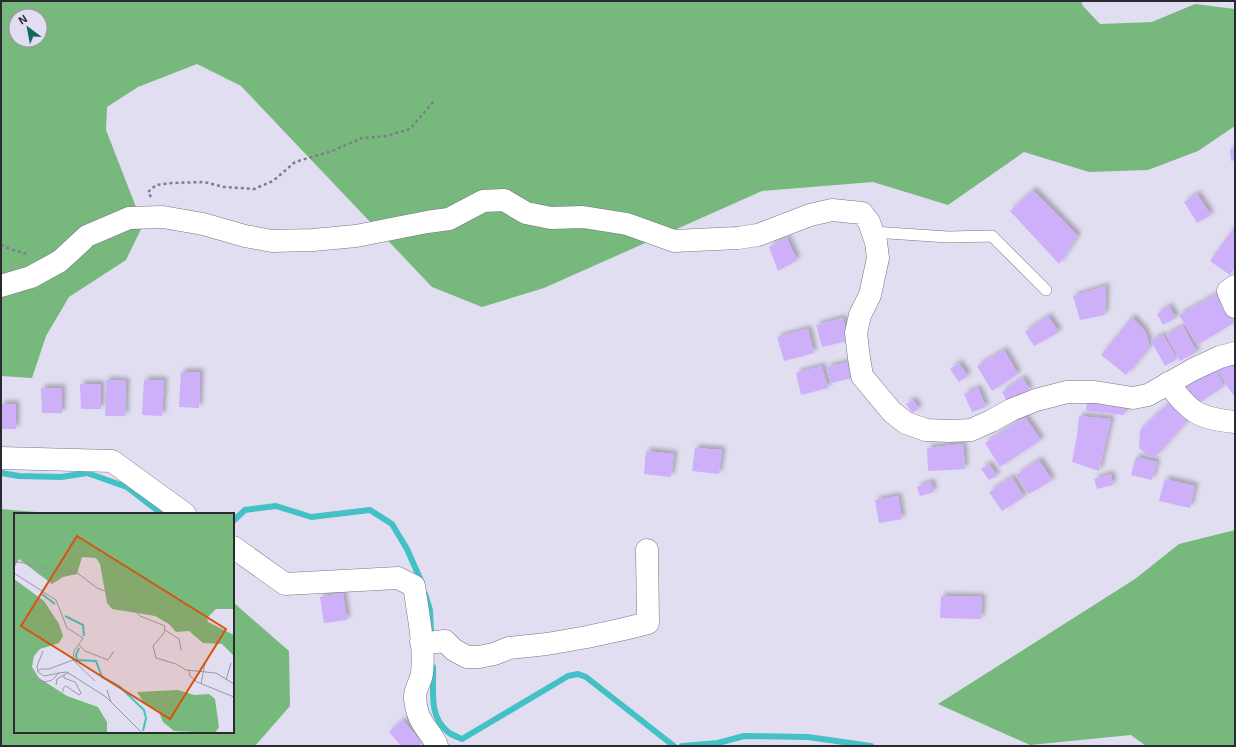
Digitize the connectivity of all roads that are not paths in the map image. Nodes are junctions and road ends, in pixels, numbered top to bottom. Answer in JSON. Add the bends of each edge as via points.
{"nodes":[{"id":1,"x":873,"y":232,"type":"junction"},
{"id":2,"x":1,"y":286,"type":"edge"},
{"id":3,"x":1235,"y":286,"type":"edge"},
{"id":4,"x":1046,"y":290,"type":"dead end"},
{"id":5,"x":1235,"y":307,"type":"edge"},
{"id":6,"x":1235,"y":353,"type":"edge"},
{"id":7,"x":1168,"y":383,"type":"junction"},
{"id":8,"x":1235,"y":422,"type":"edge"},
{"id":9,"x":1,"y":458,"type":"edge"},
{"id":10,"x":184,"y":513,"type":"edge"},
{"id":11,"x":234,"y":548,"type":"edge"},
{"id":12,"x":647,"y":550,"type":"dead end"},
{"id":13,"x":429,"y":642,"type":"junction"},
{"id":14,"x":437,"y":746,"type":"edge"}],
"edges":[{"from":1,"to":2,"type":"street","via":[[862,212],[832,210],[810,215],[758,235],[674,240],[627,224],[583,217],[551,218],[526,213],[504,200],[483,201],[448,219],[356,236],[313,240],[272,241],[163,217],[129,218],[87,236],[60,261],[37,274]]},
{"from":1,"to":4,"type":"lane","via":[[948,237],[992,236]]},
{"from":1,"to":7,"type":"street","via":[[878,258],[870,295],[860,315],[856,333],[862,376],[892,412],[906,423],[926,430],[971,430],[1036,400],[1067,392],[1095,392],[1132,398],[1148,395]]},
{"from":3,"to":5,"type":"street","via":[[1228,291]]},
{"from":6,"to":7,"type":"street","via":[[1220,357]]},
{"from":7,"to":8,"type":"street","via":[[1194,412],[1206,417]]},
{"from":9,"to":10,"type":"street","via":[[112,460]]},
{"from":11,"to":13,"type":"street","via":[[285,584],[398,578],[414,586]]},
{"from":12,"to":13,"type":"street","via":[[648,622],[624,630],[509,648],[479,657],[467,657],[445,641]]},
{"from":13,"to":14,"type":"street","via":[[414,698],[422,722]]}]}
